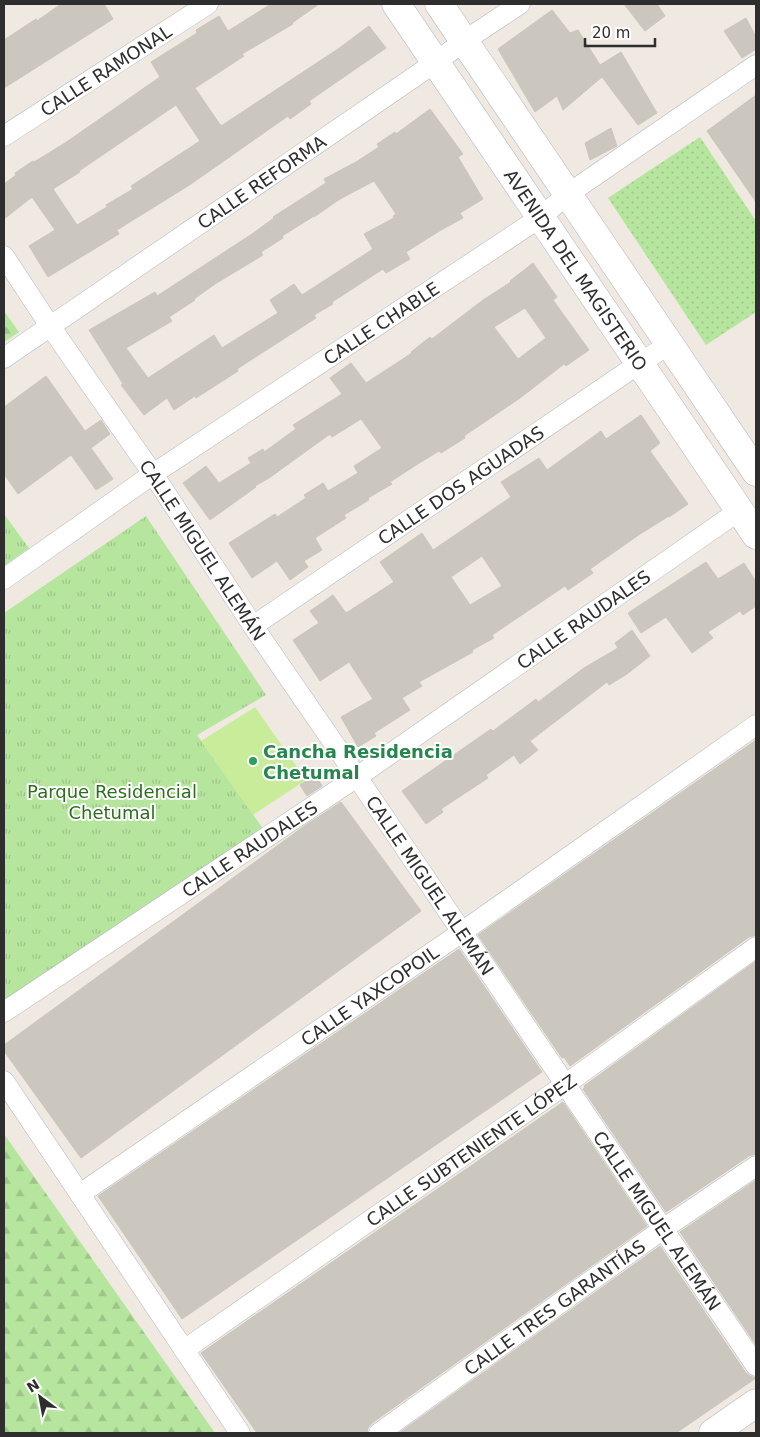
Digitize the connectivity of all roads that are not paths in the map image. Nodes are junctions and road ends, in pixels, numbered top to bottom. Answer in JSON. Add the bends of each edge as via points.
{"nodes":[{"id":1,"x":208,"y":4,"type":"edge"},
{"id":2,"x":396,"y":4,"type":"edge"},
{"id":3,"x":438,"y":4,"type":"edge"},
{"id":4,"x":520,"y":4,"type":"edge"},
{"id":5,"x":464,"y":41,"type":"junction"},
{"id":6,"x":436,"y":62,"type":"junction"},
{"id":7,"x":756,"y":65,"type":"edge"},
{"id":8,"x":4,"y":136,"type":"edge"},
{"id":9,"x":568,"y":194,"type":"junction"},
{"id":10,"x":541,"y":217,"type":"junction"},
{"id":11,"x":4,"y":256,"type":"edge"},
{"id":12,"x":50,"y":326,"type":"junction"},
{"id":13,"x":670,"y":344,"type":"junction"},
{"id":14,"x":4,"y":358,"type":"edge"},
{"id":15,"x":640,"y":363,"type":"junction"},
{"id":16,"x":756,"y":472,"type":"edge"},
{"id":17,"x":153,"y":474,"type":"junction"},
{"id":18,"x":740,"y":510,"type":"junction"},
{"id":19,"x":756,"y":535,"type":"edge"},
{"id":20,"x":4,"y":578,"type":"edge"},
{"id":21,"x":253,"y":626,"type":"junction"},
{"id":22,"x":756,"y":725,"type":"edge"},
{"id":23,"x":357,"y":777,"type":"junction"},
{"id":24,"x":462,"y":932,"type":"junction"},
{"id":25,"x":756,"y":947,"type":"edge"},
{"id":26,"x":4,"y":1012,"type":"edge"},
{"id":27,"x":4,"y":1081,"type":"edge"},
{"id":28,"x":566,"y":1084,"type":"junction"},
{"id":29,"x":756,"y":1166,"type":"edge"},
{"id":30,"x":80,"y":1194,"type":"junction"},
{"id":31,"x":663,"y":1229,"type":"junction"},
{"id":32,"x":184,"y":1350,"type":"junction"},
{"id":33,"x":756,"y":1366,"type":"edge"},
{"id":34,"x":756,"y":1403,"type":"edge"},
{"id":35,"x":240,"y":1433,"type":"edge"},
{"id":36,"x":379,"y":1433,"type":"edge"},
{"id":37,"x":713,"y":1433,"type":"edge"}],
"edges":[{"from":1,"to":8,"type":"street","name":"CALLE RAMONAL"},
{"from":2,"to":6,"type":"street","name":"AVENIDA DEL MAGISTERIO"},
{"from":3,"to":5,"type":"street","name":"AVENIDA DEL MAGISTERIO"},
{"from":4,"to":5,"type":"street","name":"CALLE REFORMA"},
{"from":5,"to":6,"type":"street","name":"CALLE REFORMA"},
{"from":5,"to":9,"type":"street","name":"AVENIDA DEL MAGISTERIO"},
{"from":6,"to":10,"type":"street","name":"AVENIDA DEL MAGISTERIO"},
{"from":6,"to":12,"type":"street","name":"CALLE REFORMA"},
{"from":7,"to":9,"type":"street","name":"CALLE CHABLE"},
{"from":9,"to":10,"type":"street","name":"CALLE CHABLE"},
{"from":9,"to":13,"type":"street","name":"AVENIDA DEL MAGISTERIO"},
{"from":10,"to":15,"type":"street","name":"AVENIDA DEL MAGISTERIO"},
{"from":10,"to":17,"type":"street","name":"CALLE CHABLE"},
{"from":11,"to":12,"type":"street","name":"CALLE MIGUEL ALEMÁN"},
{"from":12,"to":14,"type":"street","name":"CALLE REFORMA"},
{"from":12,"to":17,"type":"street","name":"CALLE MIGUEL ALEMÁN"},
{"from":13,"to":15,"type":"street","name":"CALLE DOS AGUADAS"},
{"from":13,"to":16,"type":"street","name":"AVENIDA DEL MAGISTERIO"},
{"from":15,"to":18,"type":"street","name":"AVENIDA DEL MAGISTERIO"},
{"from":15,"to":21,"type":"street","name":"CALLE DOS AGUADAS"},
{"from":17,"to":20,"type":"street","name":"CALLE CHABLE"},
{"from":17,"to":21,"type":"street","name":"CALLE MIGUEL ALEMÁN"},
{"from":18,"to":19,"type":"street","name":"AVENIDA DEL MAGISTERIO"},
{"from":18,"to":23,"type":"street","name":"CALLE RAUDALES"},
{"from":21,"to":23,"type":"street","name":"CALLE MIGUEL ALEMÁN"},
{"from":22,"to":24,"type":"street","name":"CALLE YAXCOPOIL"},
{"from":23,"to":24,"type":"street","name":"CALLE MIGUEL ALEMÁN"},
{"from":23,"to":26,"type":"street","name":"CALLE RAUDALES"},
{"from":24,"to":28,"type":"street","name":"CALLE MIGUEL ALEMÁN"},
{"from":24,"to":30,"type":"street","name":"CALLE YAXCOPOIL"},
{"from":25,"to":28,"type":"street","name":"CALLE SUBTENIENTE LÓPEZ"},
{"from":27,"to":30,"type":"street"},
{"from":28,"to":31,"type":"street","name":"CALLE MIGUEL ALEMÁN"},
{"from":28,"to":32,"type":"street","name":"CALLE SUBTENIENTE LÓPEZ"},
{"from":29,"to":31,"type":"street","name":"CALLE TRES GARANTÍAS"},
{"from":30,"to":32,"type":"street"},
{"from":31,"to":33,"type":"street","name":"CALLE MIGUEL ALEMÁN"},
{"from":31,"to":36,"type":"street","name":"CALLE TRES GARANTÍAS"},
{"from":32,"to":35,"type":"street"},
{"from":34,"to":37,"type":"street"}]}
